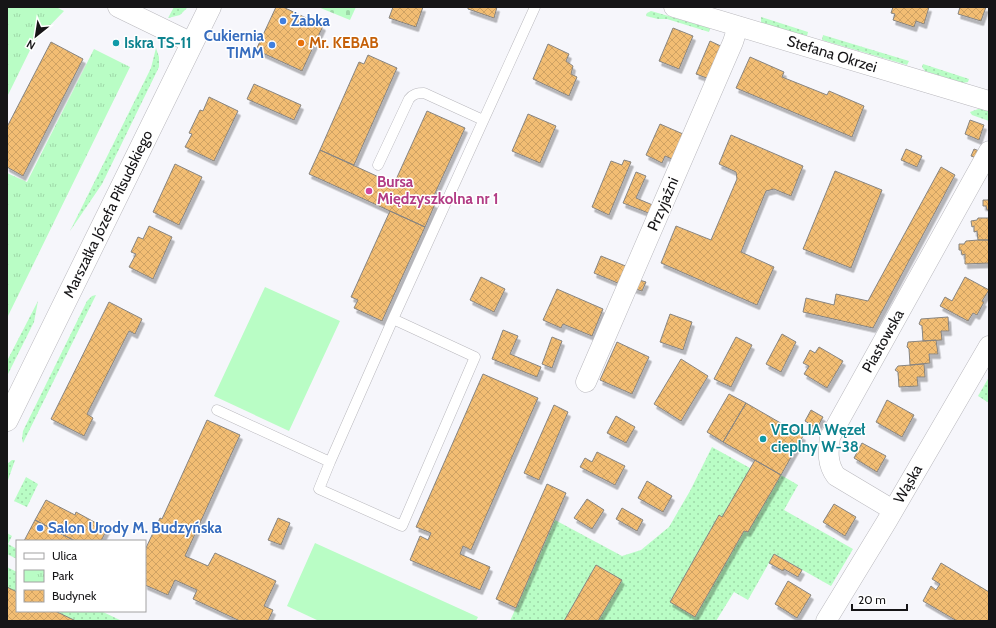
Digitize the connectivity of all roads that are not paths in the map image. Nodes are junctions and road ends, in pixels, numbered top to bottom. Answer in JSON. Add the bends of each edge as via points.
{"nodes":[{"id":1,"x":118,"y":7,"type":"edge"},
{"id":2,"x":210,"y":7,"type":"edge"},
{"id":3,"x":535,"y":7,"type":"edge"},
{"id":4,"x":685,"y":8,"type":"edge"},
{"id":5,"x":738,"y":26,"type":"junction"},
{"id":6,"x":192,"y":43,"type":"junction"},
{"id":7,"x":989,"y":101,"type":"edge"},
{"id":8,"x":483,"y":120,"type":"junction"},
{"id":9,"x":989,"y":151,"type":"edge"},
{"id":10,"x":378,"y":165,"type":"dead end"},
{"id":11,"x":393,"y":319,"type":"junction"},
{"id":12,"x":989,"y":346,"type":"edge"},
{"id":13,"x":586,"y":382,"type":"dead end"},
{"id":14,"x":217,"y":410,"type":"dead end"},
{"id":15,"x":7,"y":420,"type":"edge"},
{"id":16,"x":330,"y":462,"type":"junction"},
{"id":17,"x":893,"y":510,"type":"junction"},
{"id":18,"x":826,"y":621,"type":"edge"}],
"edges":[{"from":1,"to":6,"type":"street"},
{"from":2,"to":6,"type":"street","name":"Marszałka Józefa Piłsudskiego"},
{"from":3,"to":8,"type":"lane"},
{"from":4,"to":5,"type":"street","name":"Stefana Okrzei"},
{"from":5,"to":7,"type":"street","name":"Stefana Okrzei"},
{"from":5,"to":13,"type":"street","name":"Przyjaźni","via":[[732,46]]},
{"from":6,"to":15,"type":"street","name":"Marszałka Józefa Piłsudskiego"},
{"from":8,"to":10,"type":"lane","via":[[424,93],[412,95]]},
{"from":8,"to":11,"type":"lane"},
{"from":9,"to":17,"type":"street","name":"Piastowska","via":[[830,437],[829,462],[836,476]]},
{"from":11,"to":16,"type":"lane"},
{"from":11,"to":16,"type":"lane","via":[[475,357],[402,526],[319,489]]},
{"from":12,"to":17,"type":"street","name":"Wąska"},
{"from":14,"to":16,"type":"lane"},
{"from":17,"to":18,"type":"street","name":"Wąska"}]}
